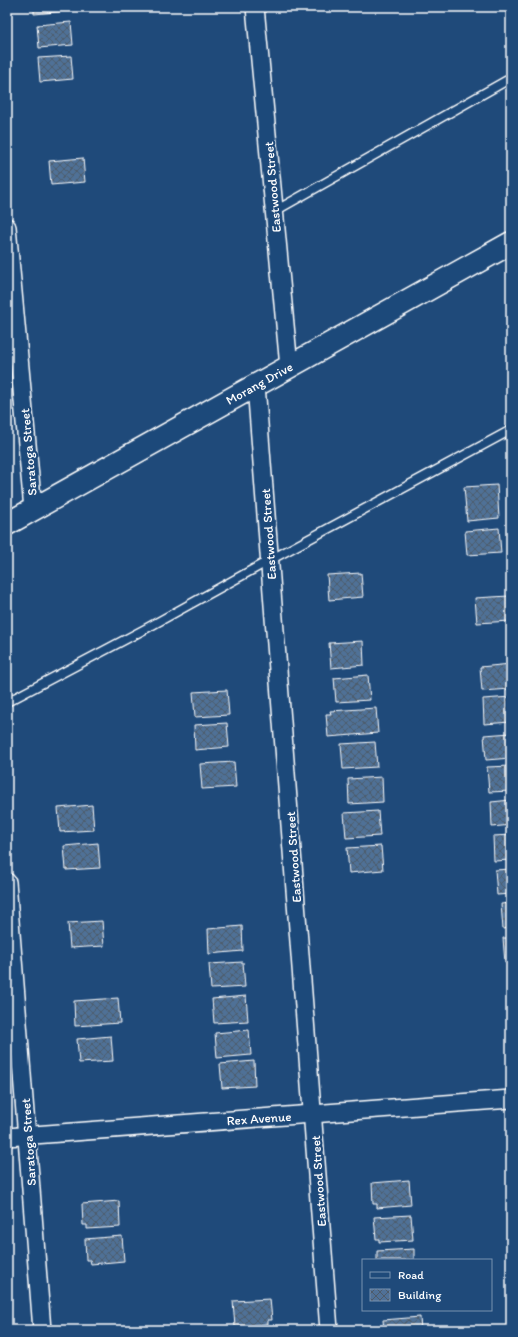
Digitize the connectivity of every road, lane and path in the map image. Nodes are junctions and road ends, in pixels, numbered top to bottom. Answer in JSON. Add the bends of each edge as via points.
{"nodes":[{"id":1,"x":255,"y":7,"type":"edge"},
{"id":2,"x":511,"y":78,"type":"edge"},
{"id":3,"x":275,"y":211,"type":"junction"},
{"id":4,"x":7,"y":227,"type":"edge"},
{"id":5,"x":511,"y":243,"type":"edge"},
{"id":6,"x":289,"y":367,"type":"junction"},
{"id":7,"x":256,"y":385,"type":"junction"},
{"id":8,"x":511,"y":430,"type":"edge"},
{"id":9,"x":34,"y":509,"type":"junction"},
{"id":10,"x":7,"y":524,"type":"edge"},
{"id":11,"x":270,"y":560,"type":"junction"},
{"id":12,"x":7,"y":702,"type":"edge"},
{"id":13,"x":7,"y":882,"type":"edge"},
{"id":14,"x":511,"y":1099,"type":"edge"},
{"id":15,"x":313,"y":1114,"type":"junction"},
{"id":16,"x":28,"y":1135,"type":"junction"},
{"id":17,"x":7,"y":1137,"type":"edge"},
{"id":18,"x":42,"y":1330,"type":"edge"},
{"id":19,"x":329,"y":1330,"type":"edge"}],
"edges":[{"from":1,"to":3,"type":"street","name":"Eastwood Street"},
{"from":2,"to":3,"type":"lane"},
{"from":3,"to":6,"type":"street","name":"Eastwood Street"},
{"from":4,"to":9,"type":"street","name":"Saratoga Street"},
{"from":5,"to":6,"type":"street","name":"Morang Drive"},
{"from":6,"to":7,"type":"street","name":"Morang Drive"},
{"from":7,"to":9,"type":"street","name":"Morang Drive"},
{"from":7,"to":11,"type":"street","name":"Eastwood Street"},
{"from":8,"to":11,"type":"lane"},
{"from":9,"to":10,"type":"street","name":"Morang Drive"},
{"from":11,"to":12,"type":"lane"},
{"from":11,"to":15,"type":"street","name":"Eastwood Street"},
{"from":13,"to":16,"type":"street","name":"Saratoga Street"},
{"from":14,"to":15,"type":"street","name":"Rex Avenue"},
{"from":15,"to":16,"type":"street","name":"Rex Avenue"},
{"from":15,"to":19,"type":"street","name":"Eastwood Street"},
{"from":16,"to":17,"type":"street","name":"Rex Avenue"},
{"from":16,"to":18,"type":"street","name":"Saratoga Street"}]}
